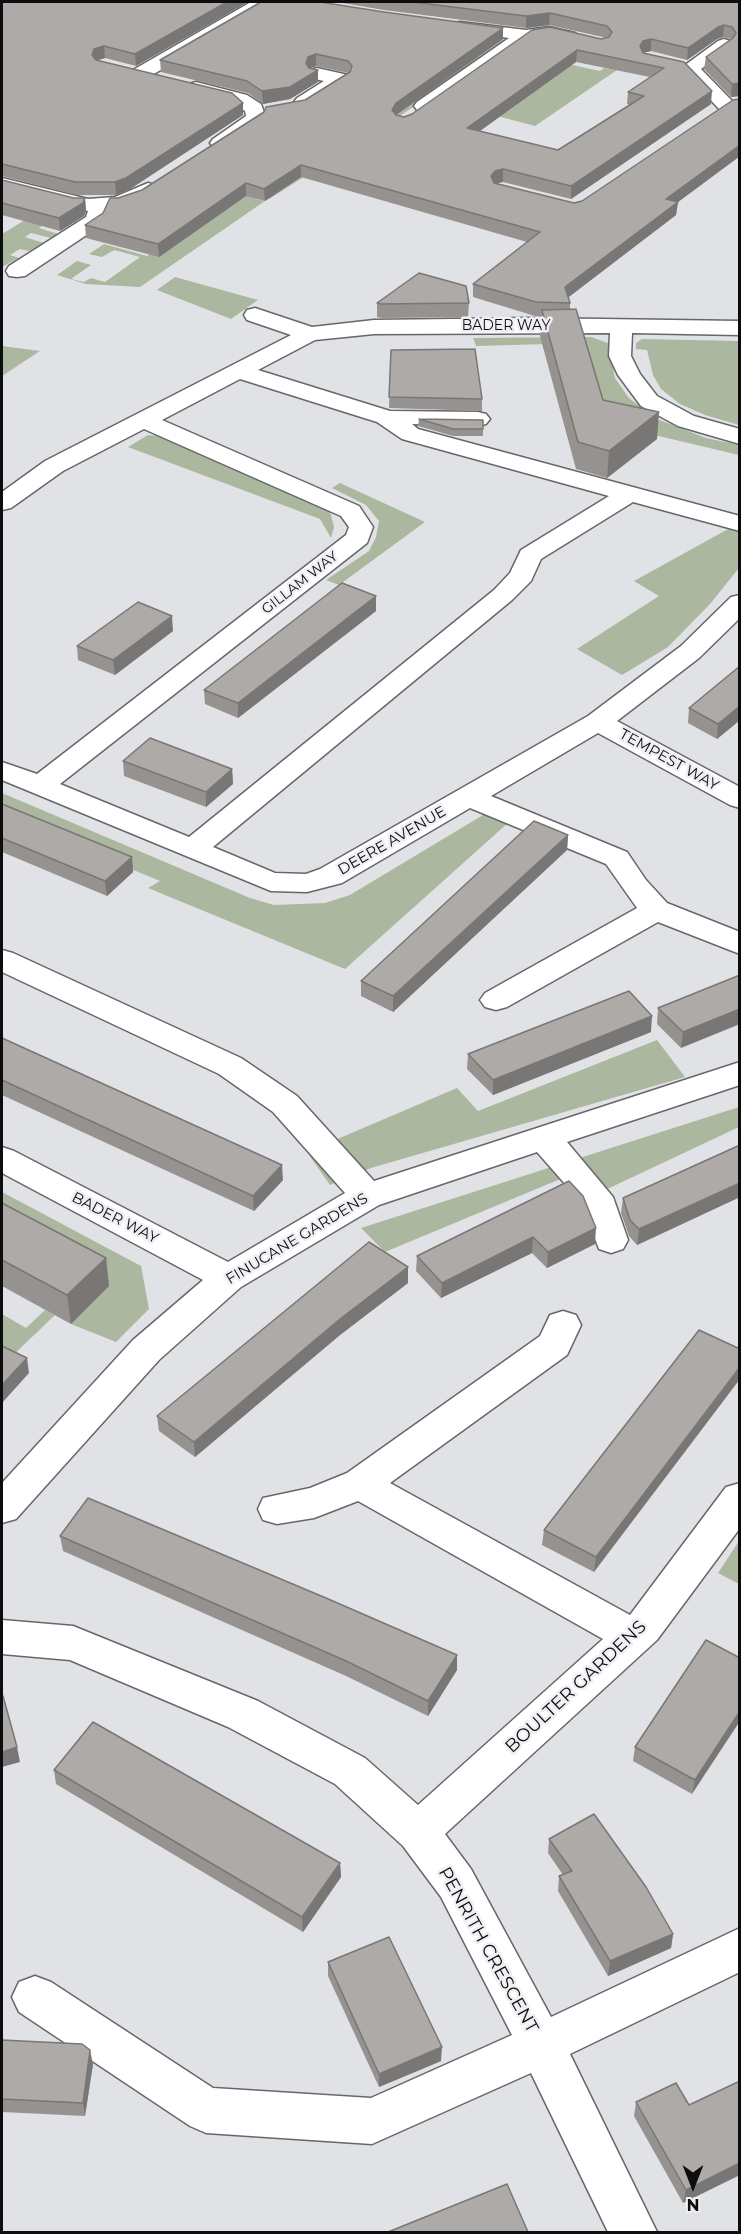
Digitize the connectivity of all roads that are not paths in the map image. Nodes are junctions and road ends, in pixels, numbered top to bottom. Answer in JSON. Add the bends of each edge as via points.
{"nodes":[{"id":1,"x":263,"y":2,"type":"edge"},
{"id":2,"x":443,"y":25,"type":"edge"},
{"id":3,"x":526,"y":34,"type":"junction"},
{"id":4,"x":590,"y":42,"type":"edge"},
{"id":5,"x":724,"y":45,"type":"edge"},
{"id":6,"x":670,"y":64,"type":"edge"},
{"id":7,"x":690,"y":68,"type":"junction"},
{"id":8,"x":317,"y":74,"type":"edge"},
{"id":9,"x":733,"y":104,"type":"edge"},
{"id":10,"x":256,"y":113,"type":"junction"},
{"id":11,"x":444,"y":114,"type":"edge"},
{"id":12,"x":707,"y":118,"type":"edge"},
{"id":13,"x":199,"y":156,"type":"edge"},
{"id":14,"x":163,"y":180,"type":"edge"},
{"id":15,"x":2,"y":184,"type":"edge"},
{"id":16,"x":100,"y":205,"type":"junction"},
{"id":17,"x":17,"y":271,"type":"dead end"},
{"id":18,"x":255,"y":315,"type":"dead end"},
{"id":19,"x":621,"y":326,"type":"junction"},
{"id":20,"x":740,"y":328,"type":"edge"},
{"id":21,"x":310,"y":334,"type":"junction"},
{"id":22,"x":238,"y":371,"type":"junction"},
{"id":23,"x":385,"y":417,"type":"junction"},
{"id":24,"x":478,"y":419,"type":"edge"},
{"id":25,"x":143,"y":420,"type":"junction"},
{"id":26,"x":740,"y":437,"type":"edge"},
{"id":27,"x":629,"y":494,"type":"junction"},
{"id":28,"x":2,"y":503,"type":"edge"},
{"id":29,"x":740,"y":524,"type":"edge"},
{"id":30,"x":740,"y":603,"type":"edge"},
{"id":31,"x":598,"y":722,"type":"junction"},
{"id":32,"x":2,"y":770,"type":"edge"},
{"id":33,"x":40,"y":786,"type":"junction"},
{"id":34,"x":469,"y":797,"type":"junction"},
{"id":35,"x":740,"y":799,"type":"edge"},
{"id":36,"x":192,"y":849,"type":"junction"},
{"id":37,"x":656,"y":910,"type":"junction"},
{"id":38,"x":740,"y":944,"type":"edge"},
{"id":39,"x":2,"y":960,"type":"edge"},
{"id":40,"x":496,"y":1000,"type":"dead end"},
{"id":41,"x":740,"y":1073,"type":"edge"},
{"id":42,"x":544,"y":1138,"type":"junction"},
{"id":43,"x":2,"y":1160,"type":"edge"},
{"id":44,"x":367,"y":1196,"type":"junction"},
{"id":45,"x":611,"y":1240,"type":"dead end"},
{"id":46,"x":229,"y":1278,"type":"junction"},
{"id":47,"x":563,"y":1325,"type":"dead end"},
{"id":48,"x":360,"y":1484,"type":"junction"},
{"id":49,"x":740,"y":1498,"type":"edge"},
{"id":50,"x":2,"y":1508,"type":"edge"},
{"id":51,"x":277,"y":1509,"type":"dead end"},
{"id":52,"x":633,"y":1636,"type":"junction"},
{"id":53,"x":2,"y":1637,"type":"edge"},
{"id":54,"x":418,"y":1832,"type":"junction"},
{"id":55,"x":740,"y":1949,"type":"edge"},
{"id":56,"x":35,"y":1997,"type":"dead end"},
{"id":57,"x":541,"y":2045,"type":"junction"},
{"id":58,"x":633,"y":2232,"type":"edge"}],
"edges":[{"from":1,"to":10,"type":"street","via":[[131,72],[240,99]]},
{"from":2,"to":3,"type":"street"},
{"from":3,"to":4,"type":"street","via":[[549,32]]},
{"from":3,"to":11,"type":"street","via":[[417,112]]},
{"from":5,"to":7,"type":"street"},
{"from":6,"to":7,"type":"street"},
{"from":7,"to":9,"type":"street"},
{"from":8,"to":10,"type":"street","via":[[341,79],[297,106]]},
{"from":9,"to":12,"type":"street"},
{"from":10,"to":13,"type":"street","via":[[249,124]]},
{"from":14,"to":16,"type":"street","via":[[135,197]]},
{"from":15,"to":16,"type":"street","via":[[76,203]]},
{"from":16,"to":17,"type":"street","via":[[96,220]]},
{"from":18,"to":21,"type":"street","name":"BADER WAY"},
{"from":19,"to":20,"type":"street","name":"BADER WAY"},
{"from":19,"to":21,"type":"street","name":"BADER WAY","via":[[374,327]]},
{"from":19,"to":26,"type":"street","via":[[620,356],[649,401],[686,421]]},
{"from":21,"to":22,"type":"street","name":"BADER WAY"},
{"from":22,"to":23,"type":"street"},
{"from":22,"to":25,"type":"street","name":"BADER WAY"},
{"from":23,"to":24,"type":"street"},
{"from":23,"to":27,"type":"street","via":[[410,434]]},
{"from":25,"to":28,"type":"street","name":"BADER WAY","via":[[54,466]]},
{"from":25,"to":33,"type":"street","name":"GILLAM WAY","via":[[350,511],[362,527],[358,538]]},
{"from":27,"to":29,"type":"street"},
{"from":27,"to":36,"type":"street","via":[[530,555],[522,576],[503,595]]},
{"from":30,"to":31,"type":"street","name":"DEERE AVENUE","via":[[690,652]]},
{"from":31,"to":34,"type":"street","name":"DEERE AVENUE"},
{"from":31,"to":35,"type":"street","name":"TEMPEST WAY"},
{"from":32,"to":33,"type":"street","name":"DEERE AVENUE"},
{"from":33,"to":36,"type":"street","name":"DEERE AVENUE"},
{"from":34,"to":36,"type":"street","name":"DEERE AVENUE","via":[[331,876],[307,883],[271,882]]},
{"from":34,"to":37,"type":"street","via":[[617,858],[634,886]]},
{"from":37,"to":38,"type":"street"},
{"from":37,"to":40,"type":"street"},
{"from":39,"to":44,"type":"street","via":[[230,1066],[285,1104]]},
{"from":41,"to":42,"type":"street","name":"FINUCANE GARDENS"},
{"from":42,"to":44,"type":"street","name":"FINUCANE GARDENS"},
{"from":42,"to":45,"type":"street","via":[[596,1197]]},
{"from":43,"to":46,"type":"street","name":"BADER WAY"},
{"from":44,"to":46,"type":"street","name":"FINUCANE GARDENS"},
{"from":46,"to":50,"type":"street","name":"FINUCANE GARDENS","via":[[146,1350]]},
{"from":47,"to":48,"type":"street","via":[[554,1345]]},
{"from":48,"to":51,"type":"street","via":[[314,1503]]},
{"from":48,"to":52,"type":"street"},
{"from":49,"to":52,"type":"street","name":"BOULTER GARDENS","via":[[643,1628]]},
{"from":52,"to":54,"type":"street","name":"BOULTER GARDENS"},
{"from":53,"to":54,"type":"street","name":"PENRITH CRESCENT","via":[[73,1643],[243,1714],[350,1771]]},
{"from":54,"to":57,"type":"street","name":"PENRITH CRESCENT","via":[[456,1883]]},
{"from":55,"to":57,"type":"street"},
{"from":56,"to":57,"type":"street","via":[[206,2110],[372,2121]]},
{"from":57,"to":58,"type":"street","name":"PENRITH CRESCENT"}]}
